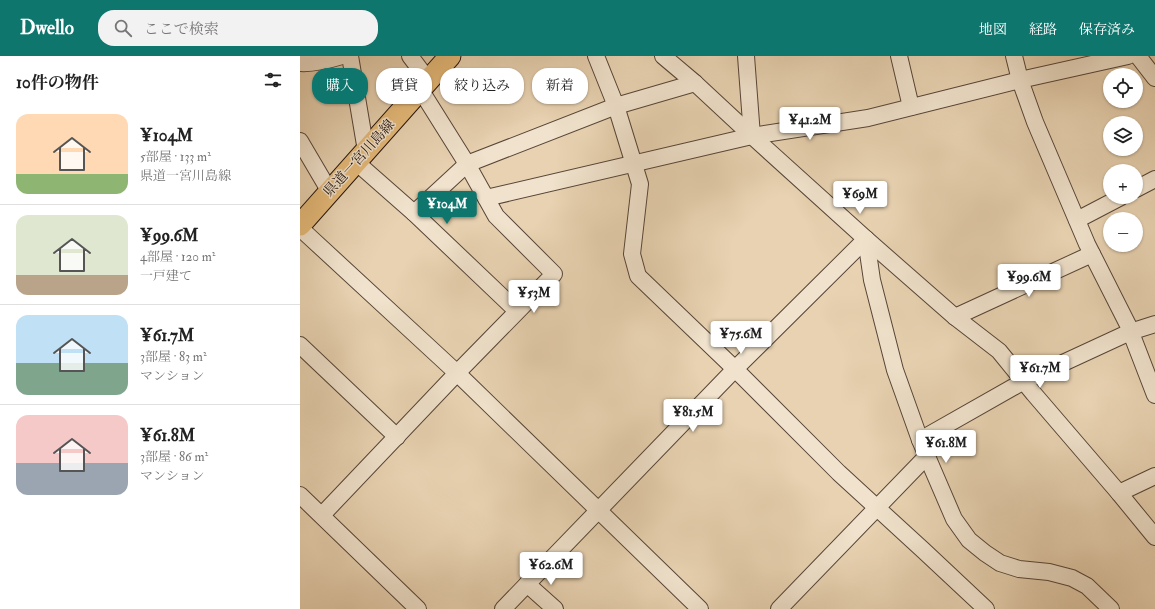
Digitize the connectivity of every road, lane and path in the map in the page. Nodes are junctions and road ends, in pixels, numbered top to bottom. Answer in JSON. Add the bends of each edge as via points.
{"nodes":[{"id":1,"x":342,"y":56,"type":"edge"},
{"id":2,"x":350,"y":56,"type":"edge"},
{"id":3,"x":410,"y":56,"type":"edge"},
{"id":4,"x":450,"y":56,"type":"edge"},
{"id":5,"x":596,"y":56,"type":"edge"},
{"id":6,"x":663,"y":56,"type":"edge"},
{"id":7,"x":746,"y":56,"type":"edge"},
{"id":8,"x":899,"y":56,"type":"edge"},
{"id":9,"x":1014,"y":56,"type":"edge"},
{"id":10,"x":1128,"y":56,"type":"edge"},
{"id":11,"x":1138,"y":56,"type":"edge"},
{"id":12,"x":300,"y":63,"type":"edge"},
{"id":13,"x":416,"y":68,"type":"edge"},
{"id":14,"x":432,"y":76,"type":"edge"},
{"id":15,"x":1155,"y":78,"type":"edge"},
{"id":16,"x":1020,"y":80,"type":"junction"},
{"id":17,"x":694,"y":82,"type":"junction"},
{"id":18,"x":432,"y":100,"type":"edge"},
{"id":19,"x":407,"y":104,"type":"edge"},
{"id":20,"x":616,"y":106,"type":"junction"},
{"id":21,"x":911,"y":108,"type":"junction"},
{"id":22,"x":752,"y":136,"type":"junction"},
{"id":23,"x":300,"y":141,"type":"edge"},
{"id":24,"x":361,"y":157,"type":"junction"},
{"id":25,"x":467,"y":164,"type":"junction"},
{"id":26,"x":634,"y":164,"type":"junction"},
{"id":27,"x":1155,"y":179,"type":"edge"},
{"id":28,"x":1143,"y":185,"type":"edge"},
{"id":29,"x":330,"y":192,"type":"junction"},
{"id":30,"x":486,"y":198,"type":"junction"},
{"id":31,"x":1107,"y":204,"type":"edge"},
{"id":32,"x":414,"y":212,"type":"junction"},
{"id":33,"x":1076,"y":220,"type":"junction"},
{"id":34,"x":300,"y":226,"type":"edge"},
{"id":35,"x":866,"y":238,"type":"junction"},
{"id":36,"x":1092,"y":254,"type":"junction"},
{"id":37,"x":517,"y":311,"type":"junction"},
{"id":38,"x":955,"y":317,"type":"junction"},
{"id":39,"x":1155,"y":324,"type":"edge"},
{"id":40,"x":1130,"y":332,"type":"junction"},
{"id":41,"x":300,"y":345,"type":"edge"},
{"id":42,"x":735,"y":369,"type":"junction"},
{"id":43,"x":457,"y":373,"type":"junction"},
{"id":44,"x":1024,"y":381,"type":"junction"},
{"id":45,"x":1155,"y":395,"type":"edge"},
{"id":46,"x":397,"y":437,"type":"junction"},
{"id":47,"x":920,"y":440,"type":"junction"},
{"id":48,"x":927,"y":456,"type":"junction"},
{"id":49,"x":1155,"y":476,"type":"edge"},
{"id":50,"x":1120,"y":493,"type":"junction"},
{"id":51,"x":300,"y":495,"type":"edge"},
{"id":52,"x":877,"y":508,"type":"junction"},
{"id":53,"x":598,"y":510,"type":"junction"},
{"id":54,"x":322,"y":515,"type":"junction"},
{"id":55,"x":1155,"y":537,"type":"edge"},
{"id":56,"x":527,"y":584,"type":"junction"},
{"id":57,"x":418,"y":609,"type":"edge"},
{"id":58,"x":503,"y":609,"type":"edge"},
{"id":59,"x":555,"y":609,"type":"edge"},
{"id":60,"x":700,"y":609,"type":"edge"},
{"id":61,"x":779,"y":609,"type":"edge"},
{"id":62,"x":986,"y":609,"type":"edge"},
{"id":63,"x":1111,"y":609,"type":"edge"}],
"edges":[{"from":1,"to":12,"type":"street"},
{"from":2,"to":24,"type":"street"},
{"from":3,"to":13,"type":"street"},
{"from":4,"to":14,"type":"main road","name":"県道一宮川島線"},
{"from":5,"to":20,"type":"street"},
{"from":6,"to":17,"type":"street"},
{"from":7,"to":22,"type":"street"},
{"from":8,"to":21,"type":"street"},
{"from":9,"to":16,"type":"street"},
{"from":10,"to":16,"type":"street"},
{"from":11,"to":15,"type":"street"},
{"from":16,"to":21,"type":"street"},
{"from":16,"to":33,"type":"street"},
{"from":17,"to":20,"type":"street"},
{"from":17,"to":22,"type":"street"},
{"from":18,"to":25,"type":"street"},
{"from":19,"to":24,"type":"main road","name":"県道一宮川島線"},
{"from":20,"to":25,"type":"street"},
{"from":20,"to":26,"type":"street"},
{"from":21,"to":22,"type":"street","via":[[868,118]]},
{"from":22,"to":26,"type":"street"},
{"from":22,"to":35,"type":"street"},
{"from":23,"to":29,"type":"street"},
{"from":24,"to":29,"type":"main road","name":"県道一宮川島線"},
{"from":24,"to":32,"type":"street"},
{"from":25,"to":30,"type":"street"},
{"from":25,"to":32,"type":"street"},
{"from":26,"to":30,"type":"street"},
{"from":26,"to":42,"type":"street","via":[[640,184],[632,254],[638,276]]},
{"from":27,"to":28,"type":"street"},
{"from":29,"to":34,"type":"main road","name":"県道一宮川島線"},
{"from":30,"to":37,"type":"street","via":[[496,216],[554,274]]},
{"from":31,"to":33,"type":"street"},
{"from":32,"to":37,"type":"street"},
{"from":33,"to":36,"type":"street"},
{"from":34,"to":43,"type":"street"},
{"from":35,"to":38,"type":"street"},
{"from":35,"to":42,"type":"street"},
{"from":35,"to":47,"type":"street","via":[[872,280],[895,370]]},
{"from":36,"to":38,"type":"street"},
{"from":36,"to":40,"type":"street"},
{"from":37,"to":43,"type":"street"},
{"from":38,"to":44,"type":"street","via":[[999,351]]},
{"from":39,"to":40,"type":"street"},
{"from":40,"to":44,"type":"street"},
{"from":40,"to":45,"type":"street"},
{"from":41,"to":46,"type":"street"},
{"from":42,"to":52,"type":"street","via":[[838,473]]},
{"from":42,"to":53,"type":"street"},
{"from":43,"to":46,"type":"street"},
{"from":43,"to":53,"type":"street"},
{"from":44,"to":47,"type":"street"},
{"from":44,"to":50,"type":"street"},
{"from":46,"to":54,"type":"street"},
{"from":47,"to":48,"type":"street"},
{"from":48,"to":52,"type":"street"},
{"from":48,"to":63,"type":"street","via":[[954,518],[969,540],[1000,563],[1018,569],[1049,572],[1072,578],[1087,586]]},
{"from":49,"to":50,"type":"street"},
{"from":50,"to":55,"type":"street"},
{"from":51,"to":54,"type":"street"},
{"from":52,"to":61,"type":"street"},
{"from":52,"to":62,"type":"street"},
{"from":53,"to":56,"type":"street"},
{"from":53,"to":60,"type":"street"},
{"from":54,"to":57,"type":"street"},
{"from":56,"to":58,"type":"street"},
{"from":56,"to":59,"type":"street"}]}
